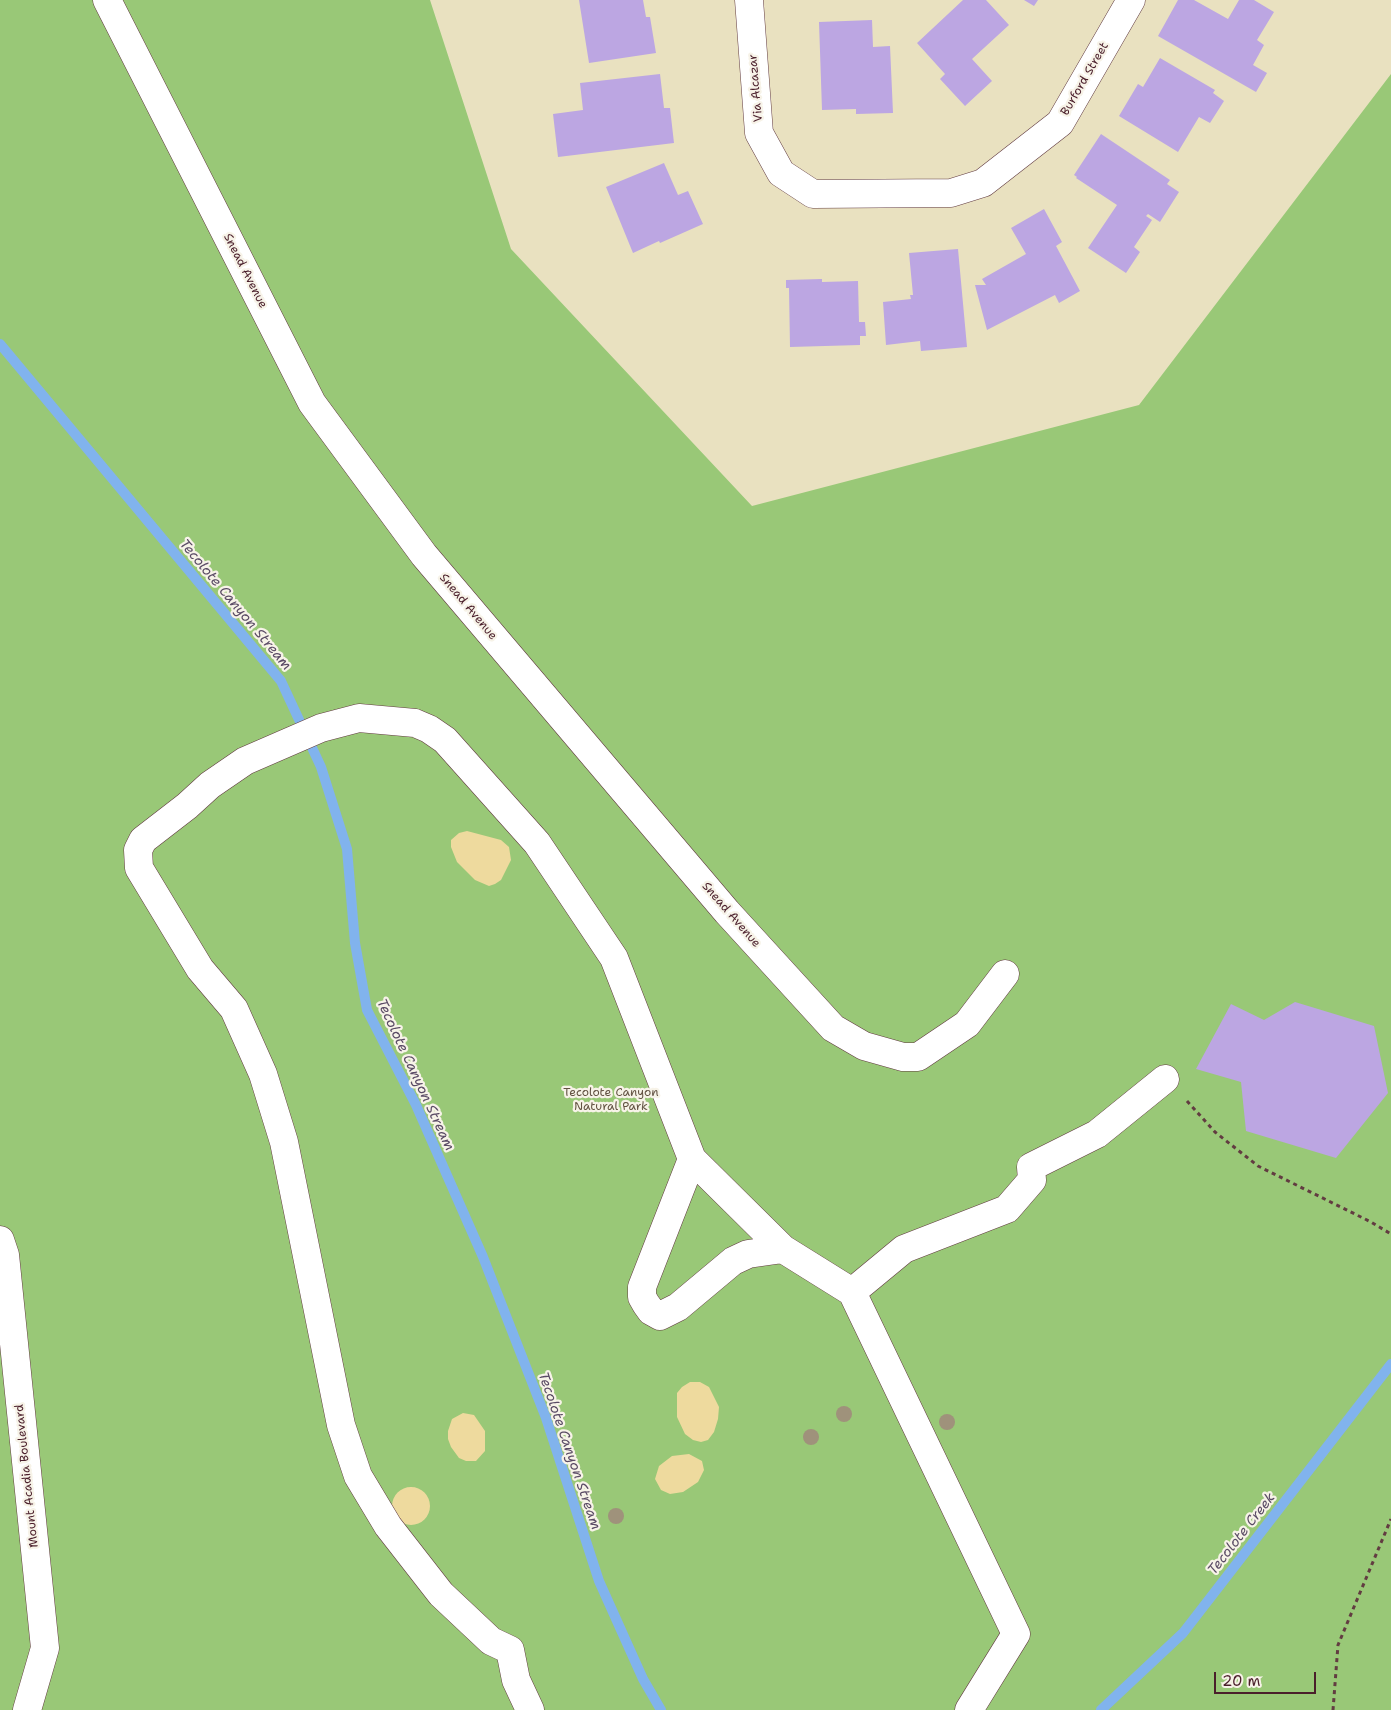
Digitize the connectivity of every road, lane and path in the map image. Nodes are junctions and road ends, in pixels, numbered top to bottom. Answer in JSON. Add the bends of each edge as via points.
{"nodes":[{"id":1,"x":107,"y":0,"type":"edge"},
{"id":2,"x":749,"y":0,"type":"edge"},
{"id":3,"x":1131,"y":0,"type":"edge"},
{"id":4,"x":951,"y":192,"type":"joint"},
{"id":5,"x":1005,"y":974,"type":"dead end"},
{"id":6,"x":1165,"y":1080,"type":"joint"},
{"id":7,"x":692,"y":1158,"type":"junction"},
{"id":8,"x":1391,"y":1234,"type":"edge"},
{"id":9,"x":0,"y":1240,"type":"edge"},
{"id":10,"x":783,"y":1249,"type":"junction"},
{"id":11,"x":852,"y":1292,"type":"junction"},
{"id":12,"x":1391,"y":1520,"type":"edge"},
{"id":13,"x":27,"y":1710,"type":"edge"},
{"id":14,"x":530,"y":1710,"type":"edge"},
{"id":15,"x":969,"y":1710,"type":"edge"},
{"id":16,"x":1333,"y":1710,"type":"edge"}],
"edges":[{"from":1,"to":5,"type":"street","name":"Snead Avenue","via":[[312,403],[430,562],[727,912],[833,1028],[864,1046],[902,1057],[918,1057],[967,1024]]},
{"from":2,"to":4,"type":"street","name":"Via Alcazar","via":[[759,133],[780,173],[813,194]]},
{"from":3,"to":4,"type":"street","name":"Burford Street","via":[[1060,123],[982,184]]},
{"from":6,"to":8,"type":"path","via":[[1215,1132],[1258,1166]]},
{"from":6,"to":11,"type":"street","via":[[1097,1134],[1030,1167],[1032,1180],[1007,1209],[904,1249]]},
{"from":7,"to":10,"type":"street"},
{"from":7,"to":10,"type":"street","via":[[642,1287],[642,1297],[651,1311],[660,1316],[673,1310],[733,1261],[748,1254]]},
{"from":7,"to":14,"type":"street","via":[[614,958],[537,843],[445,740],[429,729],[415,723],[359,718],[321,728],[245,761],[143,840],[138,850],[139,868],[200,970],[234,1009],[263,1074],[284,1142],[340,1425],[358,1476],[388,1526],[441,1594],[491,1641],[510,1650],[516,1680]]},
{"from":9,"to":13,"type":"street","name":"Mount Acadia Boulevard","via":[[5,1254],[45,1648]]},
{"from":10,"to":11,"type":"street"},
{"from":11,"to":15,"type":"street","via":[[1016,1634]]},
{"from":12,"to":16,"type":"path","via":[[1338,1645]]}]}
